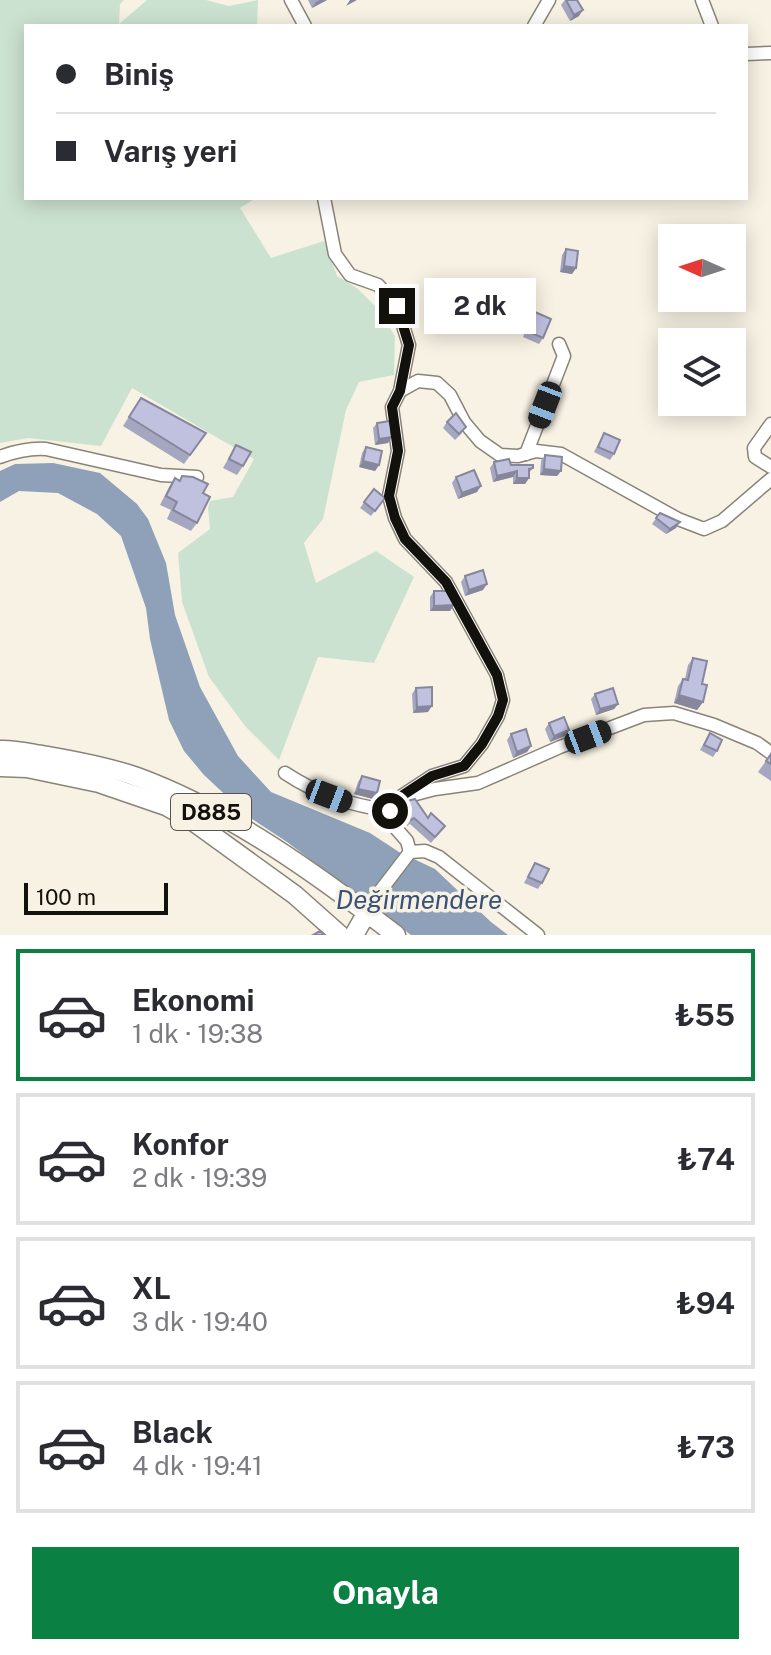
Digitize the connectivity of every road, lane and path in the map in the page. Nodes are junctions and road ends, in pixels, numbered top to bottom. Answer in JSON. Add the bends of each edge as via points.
{"nodes":[{"id":1,"x":291,"y":0,"type":"edge"},
{"id":2,"x":549,"y":0,"type":"edge"},
{"id":3,"x":702,"y":0,"type":"edge"},
{"id":4,"x":304,"y":24,"type":"edge"},
{"id":5,"x":535,"y":24,"type":"edge"},
{"id":6,"x":711,"y":24,"type":"edge"},
{"id":7,"x":771,"y":53,"type":"edge"},
{"id":8,"x":748,"y":54,"type":"edge"},
{"id":9,"x":324,"y":200,"type":"edge"},
{"id":10,"x":559,"y":344,"type":"dead end"},
{"id":11,"x":400,"y":391,"type":"junction"},
{"id":12,"x":771,"y":424,"type":"edge"},
{"id":13,"x":526,"y":454,"type":"junction"},
{"id":14,"x":0,"y":457,"type":"edge"},
{"id":15,"x":771,"y":467,"type":"edge"},
{"id":16,"x":197,"y":477,"type":"edge"},
{"id":17,"x":771,"y":479,"type":"edge"},
{"id":18,"x":0,"y":750,"type":"edge"},
{"id":19,"x":771,"y":753,"type":"edge"},
{"id":20,"x":0,"y":767,"type":"edge"},
{"id":21,"x":285,"y":773,"type":"dead end"},
{"id":22,"x":393,"y":805,"type":"junction"},
{"id":23,"x":410,"y":852,"type":"junction"},
{"id":24,"x":371,"y":909,"type":"junction"},
{"id":25,"x":340,"y":935,"type":"edge"},
{"id":26,"x":354,"y":935,"type":"edge"},
{"id":27,"x":396,"y":935,"type":"edge"},
{"id":28,"x":538,"y":935,"type":"edge"}],
"edges":[{"from":1,"to":4,"type":"street"},
{"from":2,"to":5,"type":"street"},
{"from":3,"to":6,"type":"street"},
{"from":7,"to":8,"type":"street"},
{"from":9,"to":11,"type":"street","via":[[335,254],[350,275],[378,285],[397,306],[409,345]]},
{"from":10,"to":13,"type":"street","via":[[564,356]]},
{"from":11,"to":13,"type":"street","via":[[418,381],[437,383],[480,441],[500,455]]},
{"from":11,"to":22,"type":"street","via":[[392,407],[398,451],[389,496],[395,518],[405,539],[446,582],[497,675],[503,700],[482,744],[464,766],[432,776]]},
{"from":12,"to":15,"type":"street","via":[[754,448],[755,457]]},
{"from":13,"to":17,"type":"street","via":[[561,454],[704,529],[722,521]]},
{"from":14,"to":16,"type":"street","via":[[46,449],[161,475]]},
{"from":18,"to":24,"type":"highway","number":"D885","via":[[136,777],[255,837]]},
{"from":19,"to":22,"type":"street","via":[[714,725],[674,713],[644,715],[478,783],[435,789]]},
{"from":20,"to":25,"type":"highway","number":"D885","via":[[99,783],[166,806],[295,895]]},
{"from":21,"to":22,"type":"street","via":[[354,805]]},
{"from":22,"to":23,"type":"street","via":[[393,825]]},
{"from":23,"to":24,"type":"street"},
{"from":23,"to":28,"type":"street","via":[[439,857]]},
{"from":24,"to":26,"type":"highway"},
{"from":24,"to":27,"type":"highway","number":"D885"}]}
